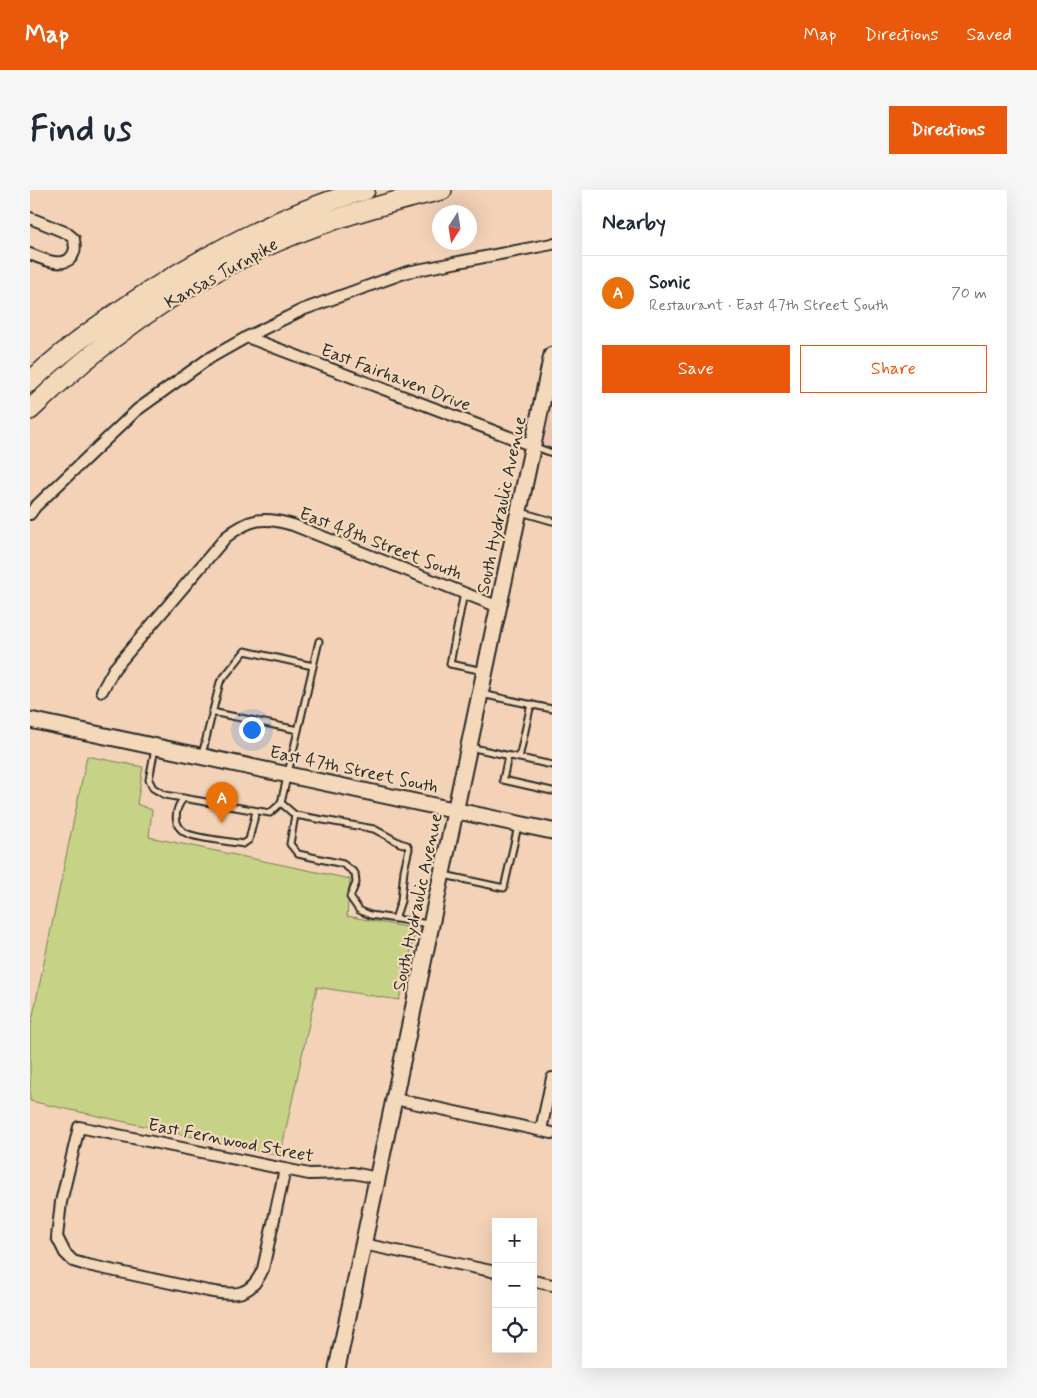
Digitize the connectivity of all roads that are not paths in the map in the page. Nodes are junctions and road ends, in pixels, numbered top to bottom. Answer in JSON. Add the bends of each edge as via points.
{"nodes":[{"id":1,"x":365,"y":190,"type":"edge"},
{"id":2,"x":442,"y":190,"type":"edge"},
{"id":3,"x":30,"y":218,"type":"edge"},
{"id":4,"x":552,"y":244,"type":"edge"},
{"id":5,"x":30,"y":254,"type":"edge"},
{"id":6,"x":247,"y":337,"type":"junction"},
{"id":7,"x":551,"y":360,"type":"edge"},
{"id":8,"x":30,"y":382,"type":"edge"},
{"id":9,"x":30,"y":410,"type":"edge"},
{"id":10,"x":533,"y":446,"type":"junction"},
{"id":11,"x":552,"y":452,"type":"edge"},
{"id":12,"x":519,"y":511,"type":"junction"},
{"id":13,"x":30,"y":514,"type":"edge"},
{"id":14,"x":552,"y":521,"type":"edge"},
{"id":15,"x":464,"y":593,"type":"junction"},
{"id":16,"x":499,"y":607,"type":"junction"},
{"id":17,"x":319,"y":641,"type":"dead end"},
{"id":18,"x":313,"y":666,"type":"junction"},
{"id":19,"x":485,"y":671,"type":"junction"},
{"id":20,"x":102,"y":691,"type":"dead end"},
{"id":21,"x":480,"y":694,"type":"junction"},
{"id":22,"x":531,"y":704,"type":"junction"},
{"id":23,"x":552,"y":708,"type":"edge"},
{"id":24,"x":212,"y":712,"type":"junction"},
{"id":25,"x":30,"y":720,"type":"edge"},
{"id":26,"x":298,"y":730,"type":"junction"},
{"id":27,"x":155,"y":747,"type":"junction"},
{"id":28,"x":469,"y":747,"type":"junction"},
{"id":29,"x":202,"y":756,"type":"junction"},
{"id":30,"x":508,"y":756,"type":"junction"},
{"id":31,"x":519,"y":758,"type":"junction"},
{"id":32,"x":552,"y":765,"type":"edge"},
{"id":33,"x":288,"y":774,"type":"junction"},
{"id":34,"x":552,"y":790,"type":"edge"},
{"id":35,"x":184,"y":798,"type":"junction"},
{"id":36,"x":281,"y":803,"type":"junction"},
{"id":37,"x":456,"y":810,"type":"junction"},
{"id":38,"x":256,"y":811,"type":"junction"},
{"id":39,"x":295,"y":815,"type":"junction"},
{"id":40,"x":518,"y":823,"type":"junction"},
{"id":41,"x":552,"y":831,"type":"edge"},
{"id":42,"x":442,"y":874,"type":"junction"},
{"id":43,"x":395,"y":919,"type":"junction"},
{"id":44,"x":432,"y":924,"type":"junction"},
{"id":45,"x":552,"y":1078,"type":"edge"},
{"id":46,"x":395,"y":1099,"type":"junction"},
{"id":47,"x":541,"y":1130,"type":"junction"},
{"id":48,"x":552,"y":1133,"type":"edge"},
{"id":49,"x":285,"y":1169,"type":"junction"},
{"id":50,"x":378,"y":1178,"type":"junction"},
{"id":51,"x":363,"y":1244,"type":"junction"},
{"id":52,"x":492,"y":1271,"type":"edge"},
{"id":53,"x":537,"y":1282,"type":"edge"},
{"id":54,"x":552,"y":1285,"type":"edge"},
{"id":55,"x":337,"y":1368,"type":"edge"}],
"edges":[{"from":1,"to":8,"type":"highway","name":"Kansas Turnpike","via":[[278,222],[214,253],[123,308],[66,350]]},
{"from":2,"to":9,"type":"highway","name":"Kansas Turnpike","via":[[348,214],[242,257],[140,319],[76,368]]},
{"from":3,"to":5,"type":"street","via":[[67,233],[74,239],[75,251],[63,262],[44,260]]},
{"from":4,"to":6,"type":"street","via":[[407,272],[302,310]]},
{"from":6,"to":10,"type":"street","name":"East Fairhaven Drive"},
{"from":6,"to":13,"type":"street","via":[[208,359],[137,410]]},
{"from":7,"to":10,"type":"street","name":"South Hydraulic Avenue"},
{"from":10,"to":11,"type":"lane"},
{"from":10,"to":12,"type":"street","name":"South Hydraulic Avenue"},
{"from":12,"to":14,"type":"lane"},
{"from":12,"to":16,"type":"street","name":"South Hydraulic Avenue"},
{"from":15,"to":16,"type":"street","name":"East 48th Street South"},
{"from":15,"to":19,"type":"lane","via":[[450,664]]},
{"from":15,"to":20,"type":"street","name":"East 48th Street South","via":[[293,525],[266,519],[251,522],[226,537],[114,669]]},
{"from":16,"to":19,"type":"street","name":"South Hydraulic Avenue"},
{"from":17,"to":18,"type":"lane"},
{"from":18,"to":24,"type":"lane","via":[[244,651],[220,682]]},
{"from":18,"to":26,"type":"lane"},
{"from":19,"to":21,"type":"street","name":"South Hydraulic Avenue"},
{"from":21,"to":22,"type":"lane"},
{"from":21,"to":28,"type":"street","name":"South Hydraulic Avenue"},
{"from":22,"to":23,"type":"lane"},
{"from":22,"to":31,"type":"lane"},
{"from":24,"to":26,"type":"lane"},
{"from":24,"to":29,"type":"lane"},
{"from":25,"to":27,"type":"street","name":"East 47th Street South"},
{"from":26,"to":33,"type":"lane"},
{"from":27,"to":29,"type":"street","name":"East 47th Street South"},
{"from":27,"to":35,"type":"lane","via":[[149,780],[153,788],[165,795]]},
{"from":28,"to":30,"type":"lane"},
{"from":28,"to":37,"type":"street","name":"South Hydraulic Avenue"},
{"from":29,"to":33,"type":"street","name":"East 47th Street South"},
{"from":30,"to":31,"type":"lane"},
{"from":30,"to":34,"type":"lane","via":[[503,780]]},
{"from":31,"to":32,"type":"lane","via":[[534,764]]},
{"from":33,"to":36,"type":"lane"},
{"from":33,"to":37,"type":"street","name":"East 47th Street South"},
{"from":35,"to":38,"type":"lane"},
{"from":35,"to":38,"type":"lane","via":[[175,814],[179,827],[188,834],[243,844],[250,840]]},
{"from":36,"to":38,"type":"lane","via":[[270,814]]},
{"from":36,"to":39,"type":"lane"},
{"from":37,"to":40,"type":"street","name":"East 47th Street South"},
{"from":37,"to":42,"type":"street","name":"South Hydraulic Avenue"},
{"from":39,"to":43,"type":"lane","via":[[290,844],[293,850],[298,854],[343,864],[355,872],[356,883],[350,897],[359,910]]},
{"from":39,"to":43,"type":"lane","via":[[374,829],[407,844],[409,850],[401,901]]},
{"from":40,"to":41,"type":"street","name":"East 47th Street South"},
{"from":40,"to":42,"type":"lane","via":[[504,888]]},
{"from":42,"to":44,"type":"street","name":"South Hydraulic Avenue"},
{"from":43,"to":44,"type":"lane"},
{"from":44,"to":46,"type":"street","name":"South Hydraulic Avenue"},
{"from":45,"to":47,"type":"street"},
{"from":46,"to":47,"type":"street"},
{"from":46,"to":50,"type":"street","name":"South Hydraulic Avenue"},
{"from":47,"to":48,"type":"street"},
{"from":49,"to":49,"type":"street","name":"East Fernwood Street","via":[[264,1269],[250,1288],[235,1294],[83,1264],[65,1253],[57,1237],[79,1127]]},
{"from":49,"to":50,"type":"street","name":"East Fernwood Street","via":[[309,1174],[353,1173]]},
{"from":50,"to":51,"type":"street","name":"South Hydraulic Avenue"},
{"from":51,"to":52,"type":"street"},
{"from":51,"to":55,"type":"street","name":"South Hydraulic Avenue"},
{"from":53,"to":54,"type":"street"}]}
